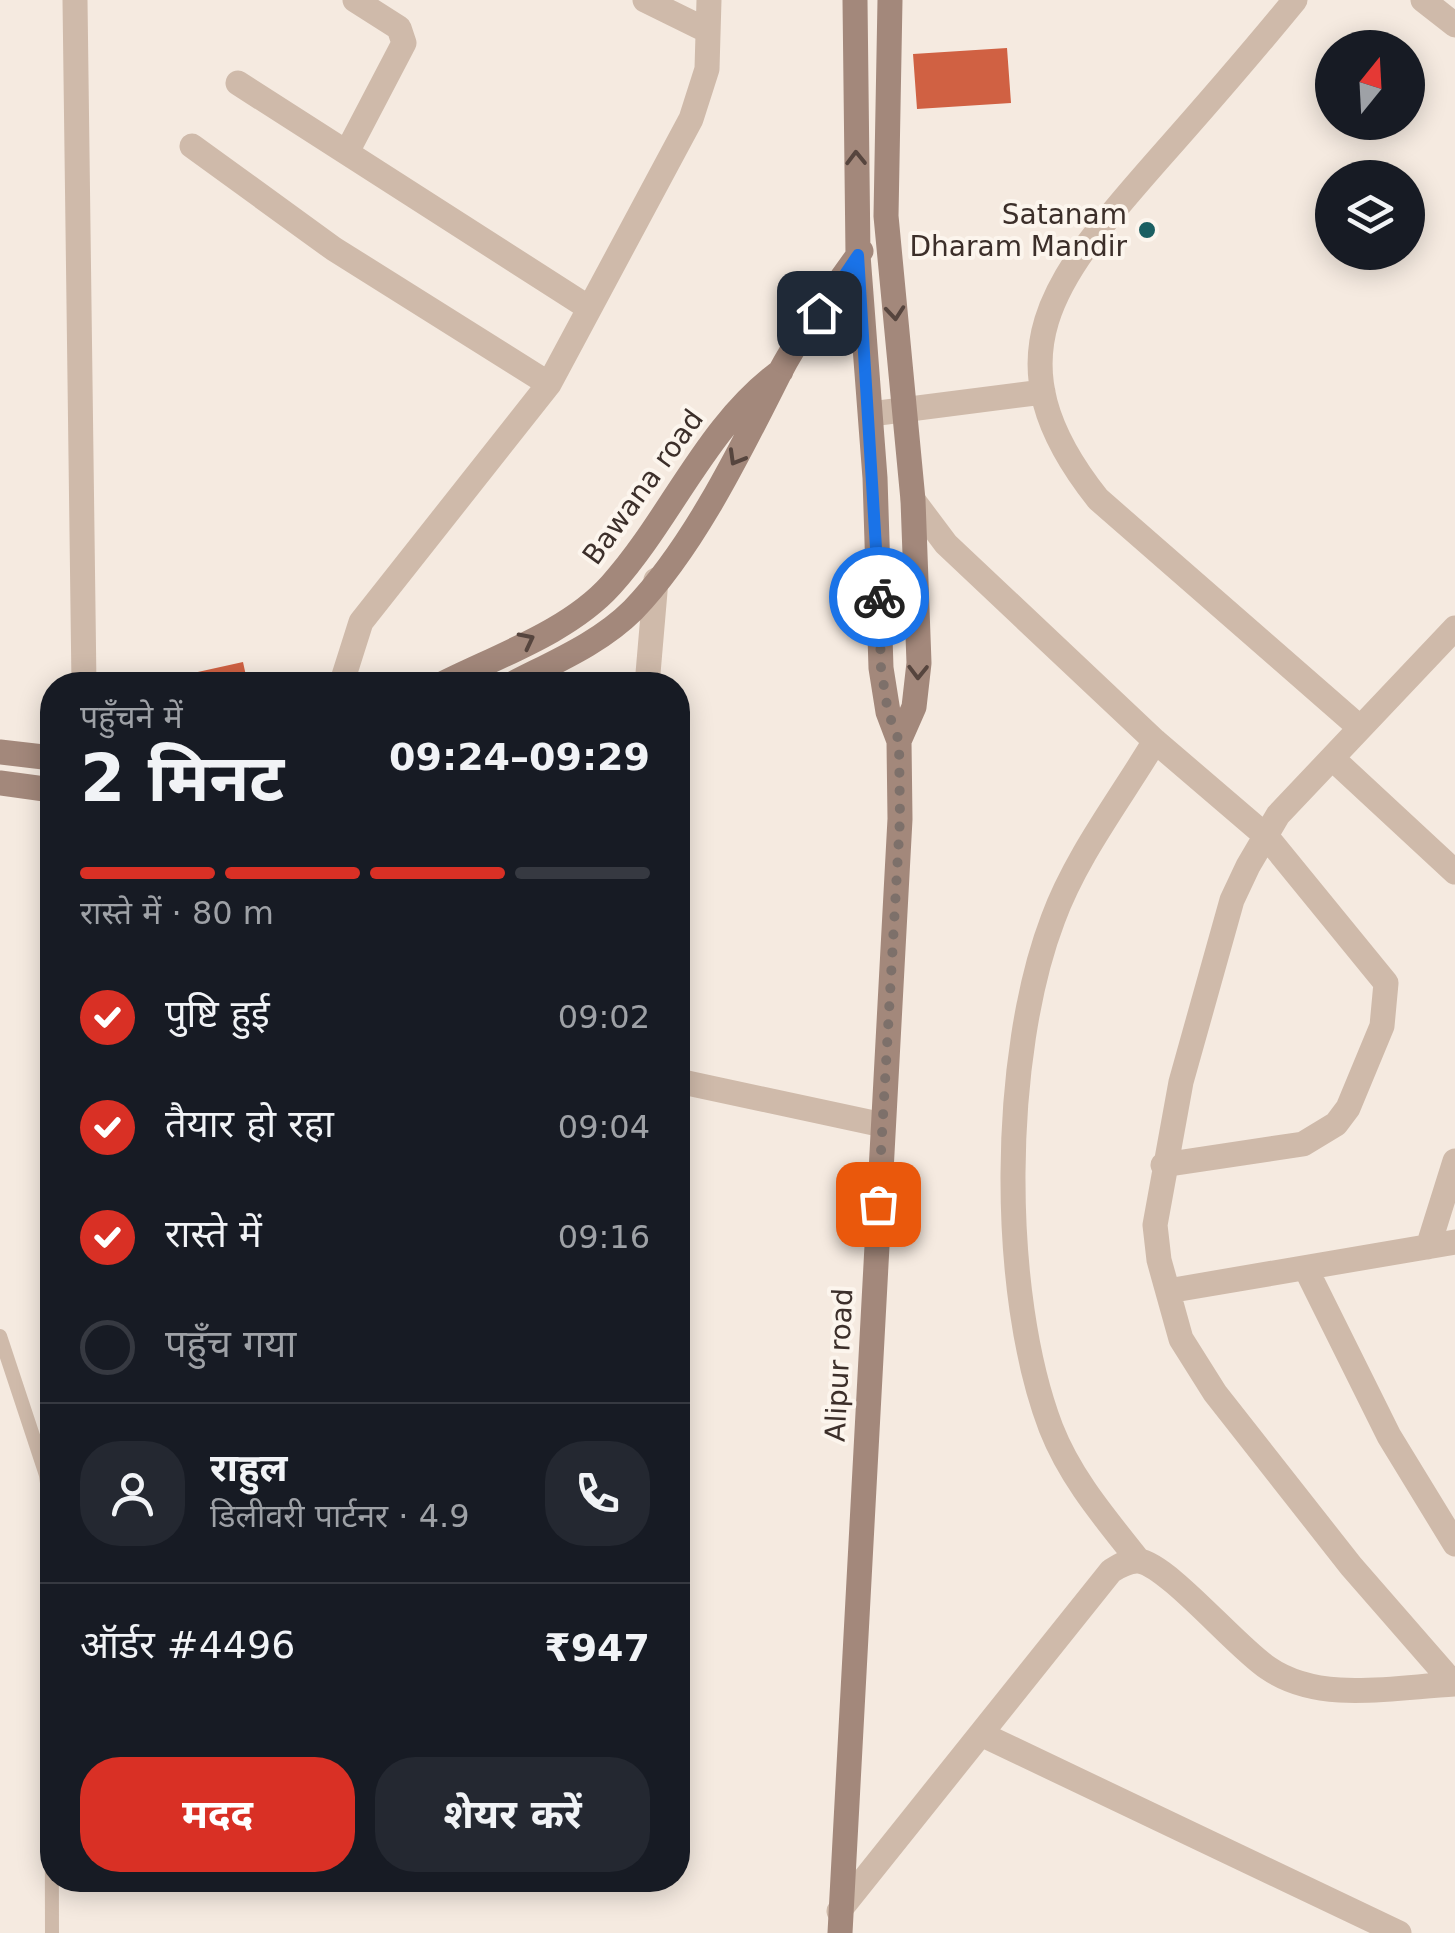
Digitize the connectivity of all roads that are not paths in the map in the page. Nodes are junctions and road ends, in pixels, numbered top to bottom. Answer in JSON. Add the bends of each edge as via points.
{"nodes":[{"id":1,"x":76,"y":0,"type":"edge"},
{"id":2,"x":354,"y":0,"type":"edge"},
{"id":3,"x":644,"y":0,"type":"edge"},
{"id":4,"x":709,"y":0,"type":"edge"},
{"id":5,"x":855,"y":0,"type":"edge"},
{"id":6,"x":890,"y":0,"type":"edge"},
{"id":7,"x":1295,"y":0,"type":"edge"},
{"id":8,"x":1424,"y":0,"type":"edge"},
{"id":9,"x":1455,"y":25,"type":"edge"},
{"id":10,"x":708,"y":31,"type":"junction"},
{"id":11,"x":238,"y":83,"type":"dead end"},
{"id":12,"x":192,"y":146,"type":"dead end"},
{"id":13,"x":347,"y":152,"type":"junction"},
{"id":14,"x":886,"y":216,"type":"junction"},
{"id":15,"x":858,"y":255,"type":"junction"},
{"id":16,"x":589,"y":308,"type":"junction"},
{"id":17,"x":781,"y":371,"type":"junction"},
{"id":18,"x":549,"y":384,"type":"junction"},
{"id":19,"x":1043,"y":392,"type":"junction"},
{"id":20,"x":905,"y":412,"type":"junction"},
{"id":21,"x":871,"y":414,"type":"junction"},
{"id":22,"x":913,"y":500,"type":"junction"},
{"id":23,"x":656,"y":580,"type":"junction"},
{"id":24,"x":1455,"y":628,"type":"edge"},
{"id":25,"x":84,"y":672,"type":"edge"},
{"id":26,"x":345,"y":672,"type":"edge"},
{"id":27,"x":465,"y":672,"type":"edge"},
{"id":28,"x":536,"y":672,"type":"edge"},
{"id":29,"x":648,"y":672,"type":"edge"},
{"id":30,"x":1358,"y":726,"type":"junction"},
{"id":31,"x":899,"y":741,"type":"junction"},
{"id":32,"x":1156,"y":741,"type":"junction"},
{"id":33,"x":0,"y":752,"type":"edge"},
{"id":34,"x":40,"y":757,"type":"edge"},
{"id":35,"x":1332,"y":758,"type":"junction"},
{"id":36,"x":0,"y":784,"type":"edge"},
{"id":37,"x":40,"y":789,"type":"edge"},
{"id":38,"x":1266,"y":836,"type":"junction"},
{"id":39,"x":1455,"y":872,"type":"edge"},
{"id":40,"x":690,"y":1083,"type":"edge"},
{"id":41,"x":883,"y":1125,"type":"junction"},
{"id":42,"x":1455,"y":1161,"type":"edge"},
{"id":43,"x":1163,"y":1165,"type":"junction"},
{"id":44,"x":1455,"y":1242,"type":"edge"},
{"id":45,"x":1428,"y":1247,"type":"junction"},
{"id":46,"x":1306,"y":1268,"type":"junction"},
{"id":47,"x":1168,"y":1291,"type":"junction"},
{"id":48,"x":0,"y":1336,"type":"edge"},
{"id":49,"x":40,"y":1458,"type":"edge"},
{"id":50,"x":1455,"y":1544,"type":"edge"},
{"id":51,"x":1139,"y":1561,"type":"junction"},
{"id":52,"x":1455,"y":1684,"type":"edge"},
{"id":53,"x":983,"y":1735,"type":"junction"},
{"id":54,"x":52,"y":1892,"type":"edge"},
{"id":55,"x":839,"y":1922,"type":"edge"},
{"id":56,"x":52,"y":1933,"type":"edge"},
{"id":57,"x":1399,"y":1933,"type":"edge"}],
"edges":[{"from":1,"to":25,"type":"street"},
{"from":2,"to":13,"type":"street","via":[[399,28],[404,43]]},
{"from":3,"to":10,"type":"street"},
{"from":4,"to":10,"type":"street"},
{"from":15,"to":5,"type":"street","one_way":true},
{"from":6,"to":14,"type":"street"},
{"from":7,"to":19,"type":"street","via":[[1093,234],[1059,283],[1046,314]]},
{"from":8,"to":9,"type":"street"},
{"from":10,"to":16,"type":"street","via":[[706,69],[691,119]]},
{"from":11,"to":13,"type":"street"},
{"from":12,"to":18,"type":"street","via":[[334,249]]},
{"from":13,"to":16,"type":"street"},
{"from":14,"to":15,"type":"street","name":"Bawana road"},
{"from":14,"to":20,"type":"street","name":"Alipur road","one_way":true},
{"from":15,"to":17,"type":"street","name":"Bawana road"},
{"from":15,"to":21,"type":"street","name":"Alipur road"},
{"from":16,"to":18,"type":"street"},
{"from":17,"to":23,"type":"street","name":"Bawana road","one_way":true,"via":[[713,498]]},
{"from":27,"to":17,"type":"street","name":"Bawana road","one_way":true,"via":[[573,616],[609,588],[736,408]]},
{"from":18,"to":26,"type":"street","via":[[360,622]]},
{"from":19,"to":20,"type":"street"},
{"from":19,"to":30,"type":"street","via":[[1072,467],[1098,499]]},
{"from":20,"to":21,"type":"street"},
{"from":20,"to":22,"type":"street","name":"Alipur road"},
{"from":21,"to":31,"type":"street","name":"Alipur road","via":[[881,668]]},
{"from":22,"to":31,"type":"street","name":"Alipur road","one_way":true,"via":[[919,685]]},
{"from":22,"to":32,"type":"street","via":[[946,544]]},
{"from":23,"to":28,"type":"street","name":"Bawana road","via":[[633,610],[591,644]]},
{"from":23,"to":29,"type":"street"},
{"from":24,"to":30,"type":"street"},
{"from":30,"to":35,"type":"street"},
{"from":31,"to":41,"type":"street","name":"Alipur road"},
{"from":32,"to":38,"type":"street"},
{"from":32,"to":51,"type":"street","via":[[1074,875],[1039,959],[1028,1002],[1013,1171],[1023,1312],[1046,1414],[1074,1477]]},
{"from":33,"to":34,"type":"street"},
{"from":35,"to":38,"type":"street"},
{"from":35,"to":39,"type":"street"},
{"from":36,"to":37,"type":"street"},
{"from":38,"to":43,"type":"street","via":[[1232,900]]},
{"from":38,"to":43,"type":"street","via":[[1386,983],[1382,1026],[1348,1108],[1322,1136]]},
{"from":40,"to":41,"type":"street"},
{"from":41,"to":55,"type":"street","name":"Alipur road"},
{"from":42,"to":45,"type":"street"},
{"from":43,"to":47,"type":"street","via":[[1155,1225]]},
{"from":44,"to":45,"type":"street"},
{"from":45,"to":46,"type":"street"},
{"from":46,"to":47,"type":"street"},
{"from":46,"to":50,"type":"street","via":[[1389,1436]]},
{"from":47,"to":52,"type":"street","via":[[1181,1339],[1215,1393],[1351,1566]]},
{"from":48,"to":49,"type":"lane"},
{"from":51,"to":52,"type":"street","via":[[1157,1568],[1269,1670],[1300,1686]]},
{"from":51,"to":53,"type":"street","via":[[1110,1572]]},
{"from":53,"to":55,"type":"street"},
{"from":53,"to":57,"type":"street"},
{"from":54,"to":56,"type":"lane"}]}
